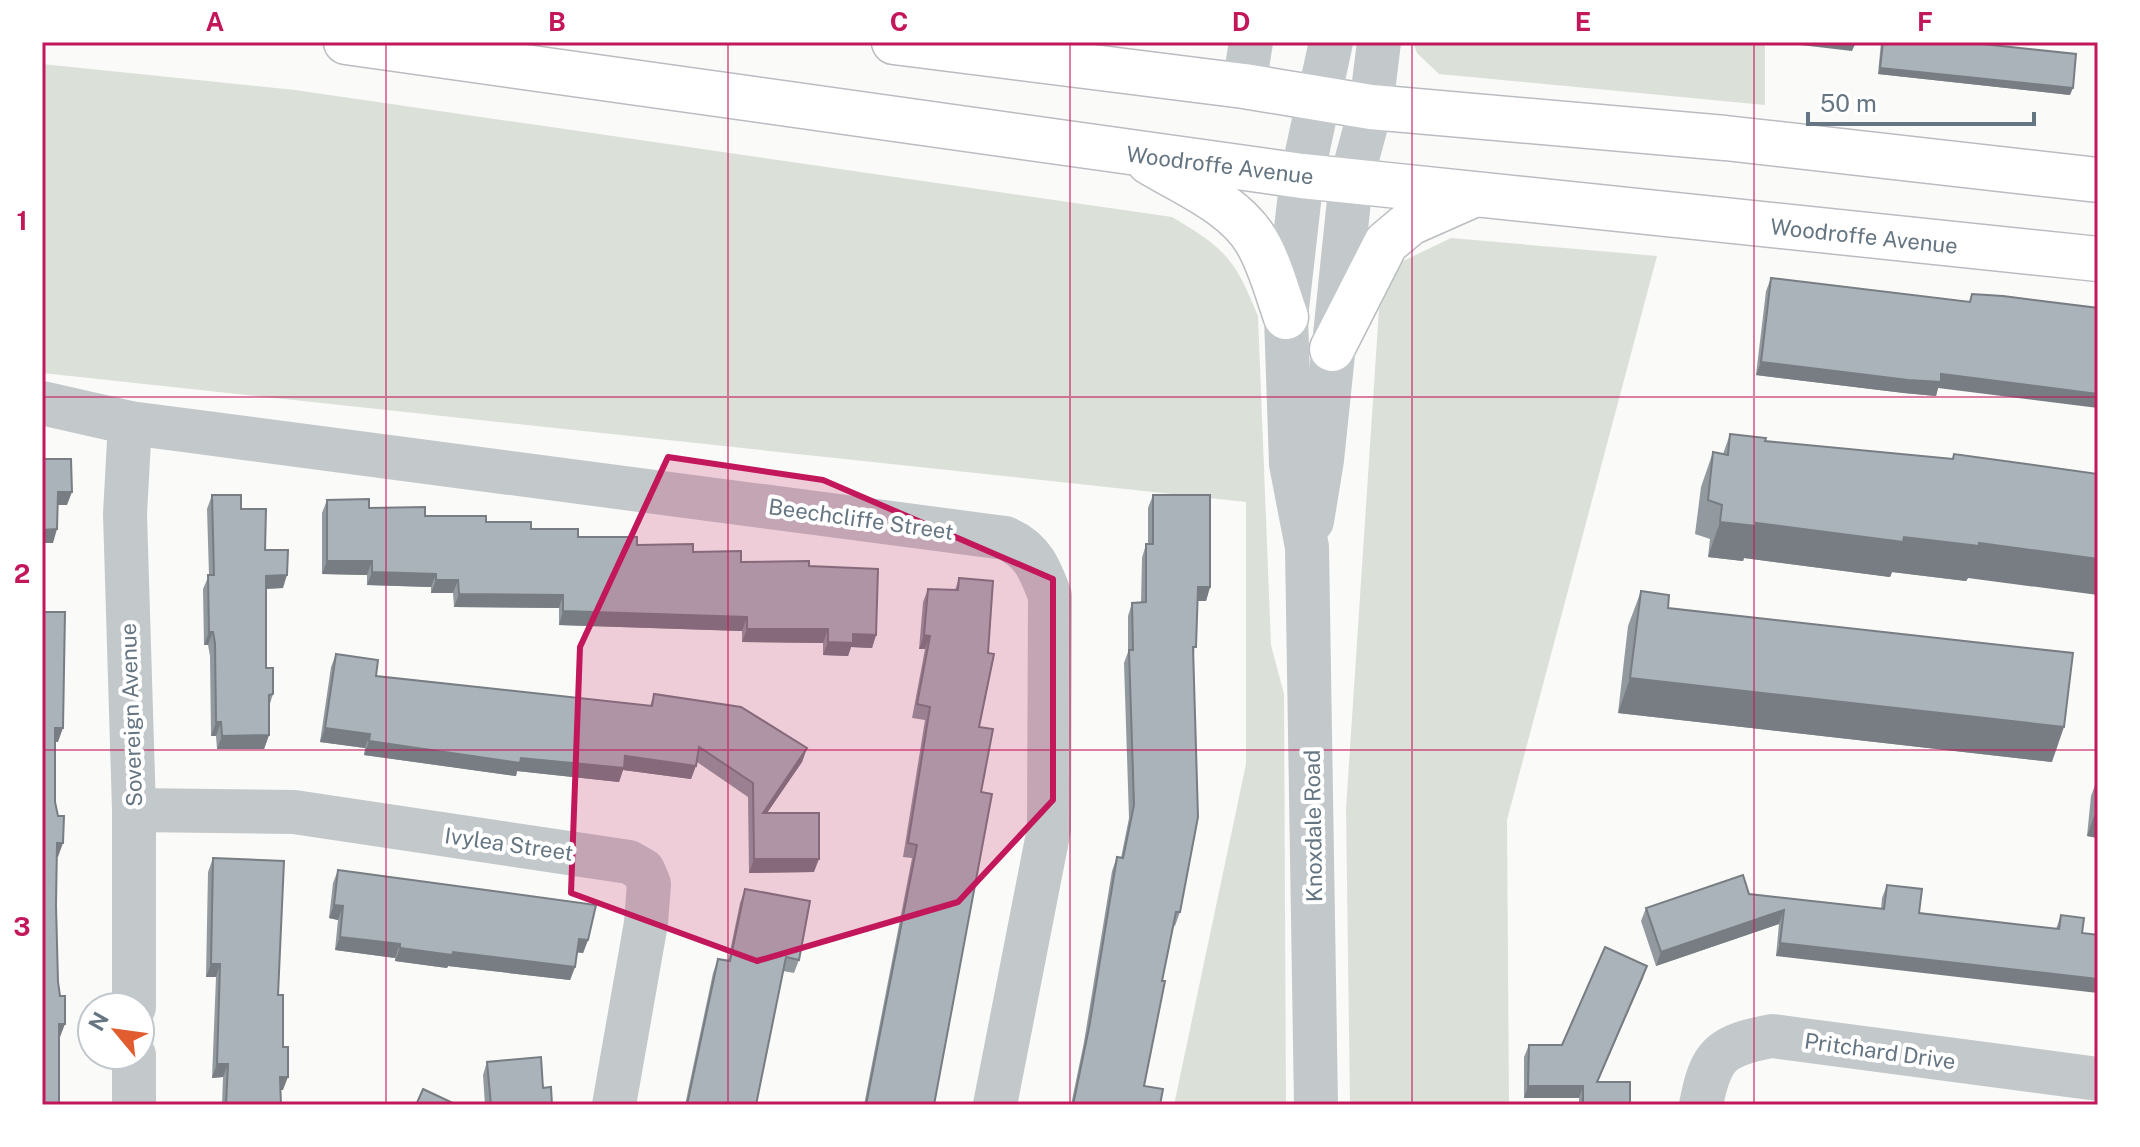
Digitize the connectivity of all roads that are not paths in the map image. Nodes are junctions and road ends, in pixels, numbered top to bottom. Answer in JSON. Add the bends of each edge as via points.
{"nodes":[{"id":1,"x":346,"y":42,"type":"edge"},
{"id":2,"x":894,"y":42,"type":"edge"},
{"id":3,"x":1251,"y":42,"type":"edge"},
{"id":4,"x":1331,"y":42,"type":"edge"},
{"id":5,"x":1379,"y":42,"type":"edge"},
{"id":6,"x":1047,"y":52,"type":"edge"},
{"id":7,"x":1244,"y":86,"type":"junction"},
{"id":8,"x":1320,"y":100,"type":"junction"},
{"id":9,"x":1371,"y":107,"type":"junction"},
{"id":10,"x":1137,"y":154,"type":"junction"},
{"id":11,"x":1302,"y":176,"type":"junction"},
{"id":12,"x":2098,"y":180,"type":"edge"},
{"id":13,"x":1351,"y":181,"type":"junction"},
{"id":14,"x":1478,"y":194,"type":"junction"},
{"id":15,"x":2098,"y":259,"type":"edge"},
{"id":16,"x":1286,"y":317,"type":"junction"},
{"id":17,"x":1332,"y":349,"type":"junction"},
{"id":18,"x":42,"y":403,"type":"edge"},
{"id":19,"x":130,"y":423,"type":"junction"},
{"id":20,"x":1307,"y":547,"type":"junction"},
{"id":21,"x":134,"y":810,"type":"junction"},
{"id":22,"x":134,"y":991,"type":"edge"},
{"id":23,"x":134,"y":1071,"type":"edge"},
{"id":24,"x":2074,"y":1086,"type":"edge"},
{"id":25,"x":134,"y":1105,"type":"edge"},
{"id":26,"x":614,"y":1105,"type":"edge"},
{"id":27,"x":995,"y":1105,"type":"edge"},
{"id":28,"x":1316,"y":1105,"type":"edge"},
{"id":29,"x":1701,"y":1105,"type":"edge"}],
"edges":[{"from":1,"to":10,"type":"main road","name":"Woodroffe Avenue"},
{"from":2,"to":6,"type":"main road"},
{"from":3,"to":7,"type":"street"},
{"from":4,"to":8,"type":"street","name":"Knoxdale Road"},
{"from":5,"to":9,"type":"street","name":"Knoxdale Road"},
{"from":6,"to":7,"type":"main road"},
{"from":7,"to":8,"type":"main road"},
{"from":8,"to":9,"type":"main road"},
{"from":8,"to":11,"type":"street","name":"Knoxdale Road"},
{"from":9,"to":12,"type":"main road","via":[[1725,138]]},
{"from":9,"to":13,"type":"street","name":"Knoxdale Road"},
{"from":10,"to":11,"type":"main road","name":"Woodroffe Avenue"},
{"from":10,"to":16,"type":"main road","via":[[1236,215],[1248,228]]},
{"from":11,"to":13,"type":"main road","name":"Woodroffe Avenue"},
{"from":11,"to":16,"type":"street","name":"Knoxdale Road"},
{"from":13,"to":14,"type":"main road","name":"Woodroffe Avenue"},
{"from":13,"to":17,"type":"street","name":"Knoxdale Road"},
{"from":14,"to":15,"type":"main road","name":"Woodroffe Avenue"},
{"from":14,"to":17,"type":"main road","via":[[1410,223],[1386,243]]},
{"from":16,"to":20,"type":"street","name":"Knoxdale Road","via":[[1291,464]]},
{"from":17,"to":20,"type":"street","name":"Knoxdale Road"},
{"from":18,"to":19,"type":"street"},
{"from":19,"to":21,"type":"street","name":"Sovereign Avenue","via":[[125,514]]},
{"from":19,"to":27,"type":"street","name":"Beechcliffe Street","via":[[1005,538],[1023,546],[1038,563],[1050,596],[1049,829]]},
{"from":20,"to":28,"type":"street","name":"Knoxdale Road"},
{"from":21,"to":22,"type":"street","name":"Sovereign Avenue"},
{"from":21,"to":26,"type":"street","name":"Ivylea Street","via":[[294,812],[629,862],[643,870],[649,884],[646,923]]},
{"from":23,"to":25,"type":"street"},
{"from":24,"to":29,"type":"street","name":"Pritchard Drive","via":[[1772,1036],[1738,1043],[1708,1067]]}]}
